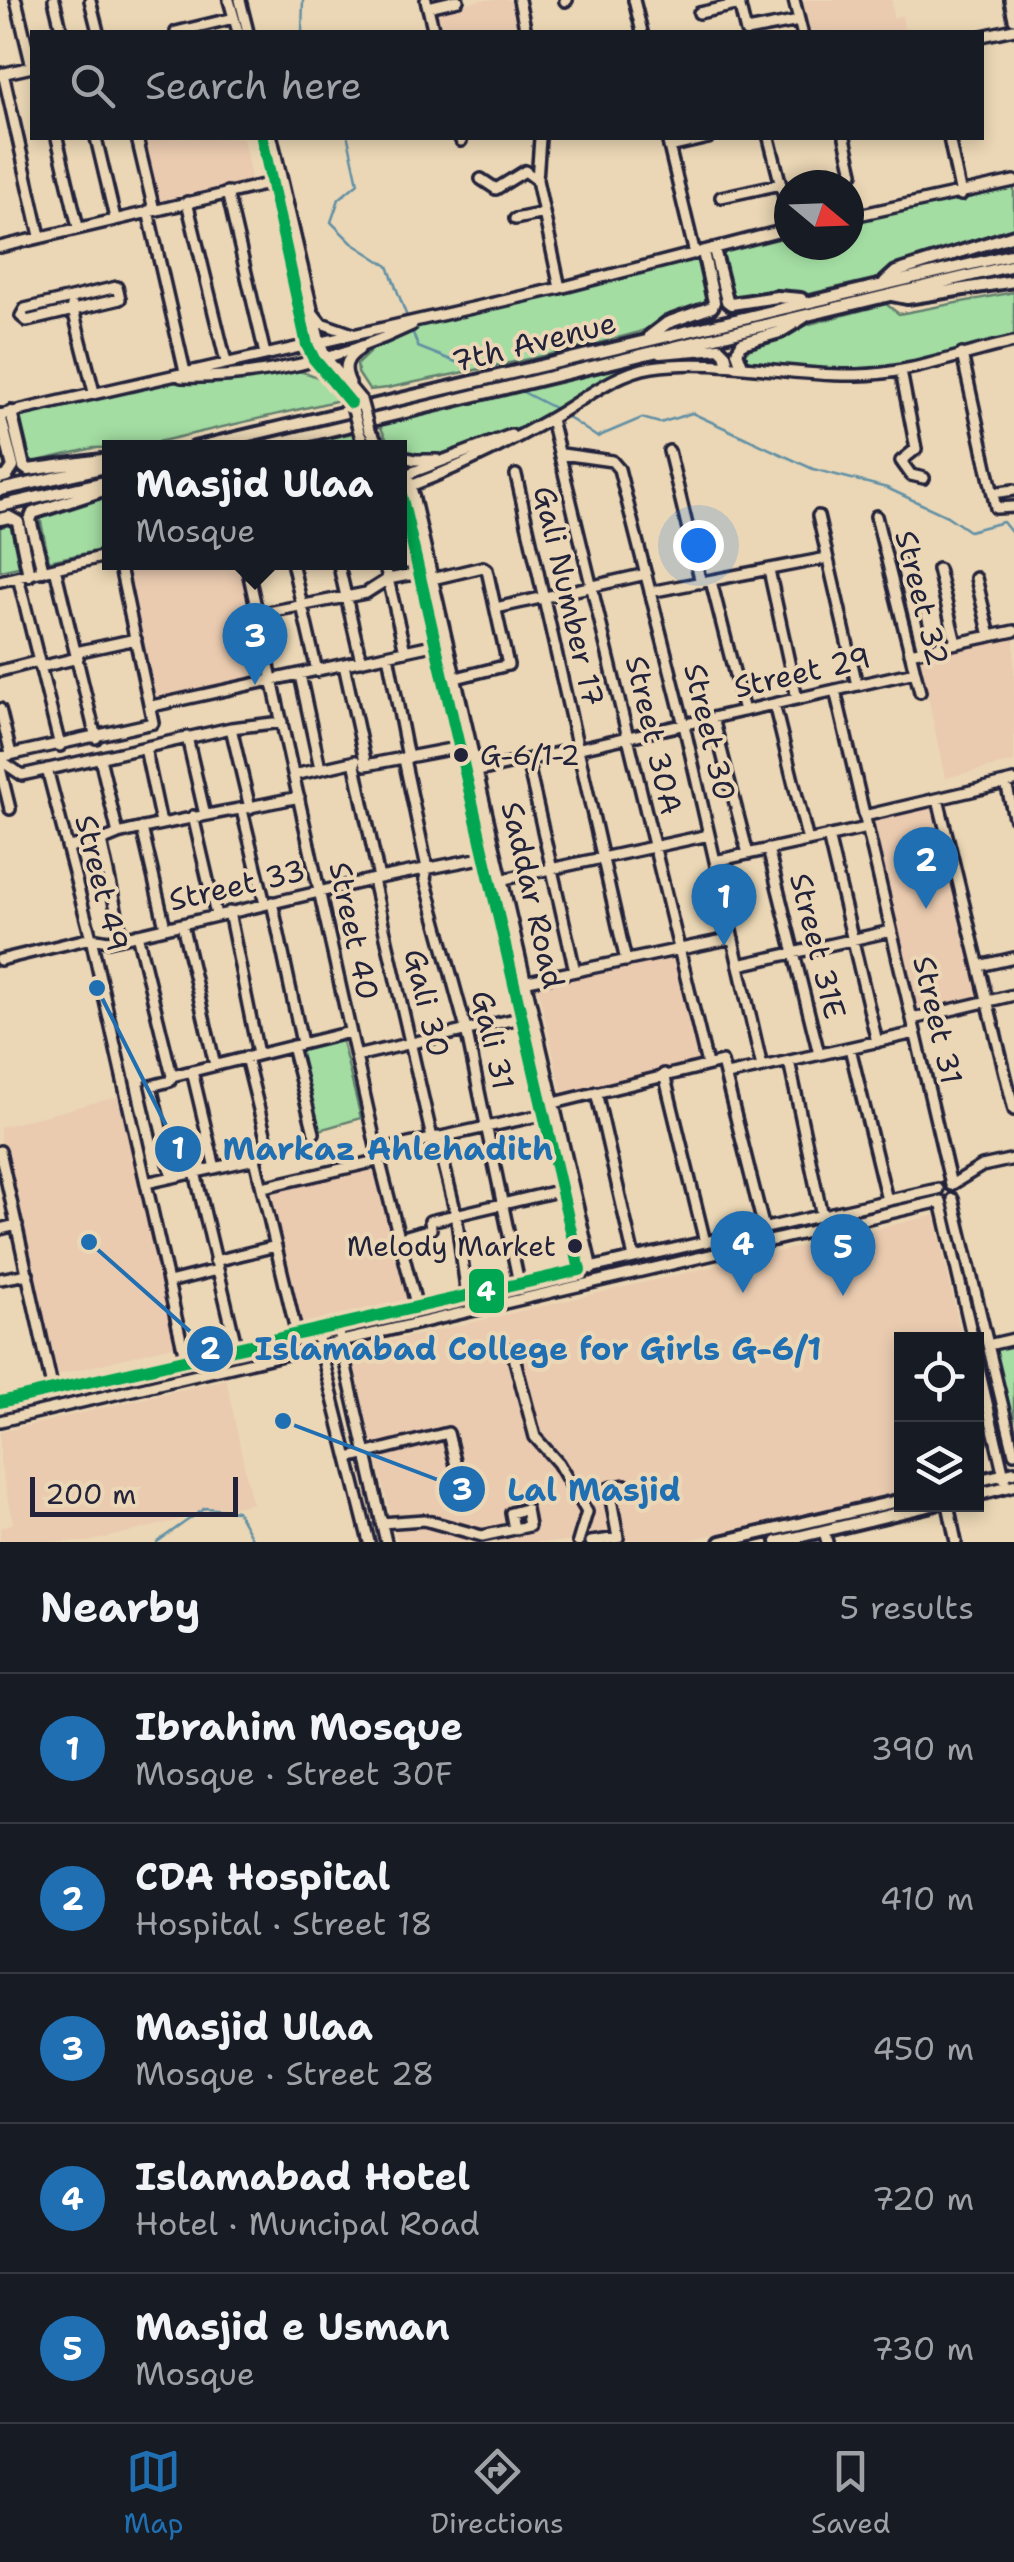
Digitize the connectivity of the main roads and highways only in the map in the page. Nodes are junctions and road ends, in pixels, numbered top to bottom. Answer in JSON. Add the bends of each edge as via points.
{"nodes":[{"id":1,"x":1014,"y":234,"type":"edge"},
{"id":2,"x":1014,"y":254,"type":"edge"},
{"id":3,"x":1014,"y":265,"type":"edge"},
{"id":4,"x":1014,"y":281,"type":"edge"},
{"id":5,"x":885,"y":288,"type":"junction"},
{"id":6,"x":812,"y":306,"type":"junction"},
{"id":7,"x":645,"y":346,"type":"junction"},
{"id":8,"x":728,"y":365,"type":"road end"},
{"id":9,"x":742,"y":366,"type":"road end"},
{"id":10,"x":3,"y":414,"type":"edge"},
{"id":11,"x":230,"y":440,"type":"edge"},
{"id":12,"x":289,"y":440,"type":"edge"},
{"id":13,"x":102,"y":463,"type":"edge"},
{"id":14,"x":102,"y":464,"type":"edge"},
{"id":15,"x":0,"y":478,"type":"edge"},
{"id":16,"x":102,"y":482,"type":"edge"},
{"id":17,"x":0,"y":490,"type":"edge"},
{"id":18,"x":102,"y":491,"type":"edge"},
{"id":19,"x":0,"y":506,"type":"edge"},
{"id":20,"x":0,"y":519,"type":"edge"},
{"id":21,"x":43,"y":571,"type":"road end"},
{"id":22,"x":24,"y":576,"type":"road end"},
{"id":23,"x":1009,"y":1473,"type":"edge"},
{"id":24,"x":984,"y":1479,"type":"edge"},
{"id":25,"x":1010,"y":1486,"type":"edge"},
{"id":26,"x":984,"y":1493,"type":"edge"},
{"id":27,"x":894,"y":1503,"type":"edge"},
{"id":28,"x":904,"y":1512,"type":"edge"},
{"id":29,"x":819,"y":1533,"type":"edge"},
{"id":30,"x":721,"y":1542,"type":"edge"},
{"id":31,"x":778,"y":1542,"type":"edge"}],
"edges":[{"from":1,"to":5,"type":"main road","via":[[896,272]]},
{"from":2,"to":5,"type":"main road"},
{"from":3,"to":5,"type":"main road"},
{"from":4,"to":5,"type":"main road","via":[[907,298]]},
{"from":5,"to":6,"type":"main road","name":"7th Avenue"},
{"from":6,"to":7,"type":"main road","name":"7th Avenue"},
{"from":6,"to":7,"type":"main road","via":[[777,297],[731,304],[704,251],[712,307],[667,322]]},
{"from":6,"to":9,"type":"main road","via":[[780,332],[742,343]]},
{"from":7,"to":8,"type":"main road","via":[[678,354],[719,348]]},
{"from":7,"to":11,"type":"main road","name":"7th Avenue"},
{"from":7,"to":12,"type":"main road","name":"7th Avenue"},
{"from":10,"to":13,"type":"main road","via":[[28,470]]},
{"from":10,"to":15,"type":"main road","via":[[13,467]]},
{"from":14,"to":17,"type":"main road"},
{"from":16,"to":19,"type":"main road"},
{"from":18,"to":21,"type":"main road","via":[[32,513]]},
{"from":20,"to":22,"type":"main road","via":[[18,522]]},
{"from":23,"to":24,"type":"main road"},
{"from":25,"to":26,"type":"main road"},
{"from":27,"to":29,"type":"main road"},
{"from":28,"to":29,"type":"main road"},
{"from":29,"to":30,"type":"main road"},
{"from":29,"to":31,"type":"main road"}]}
